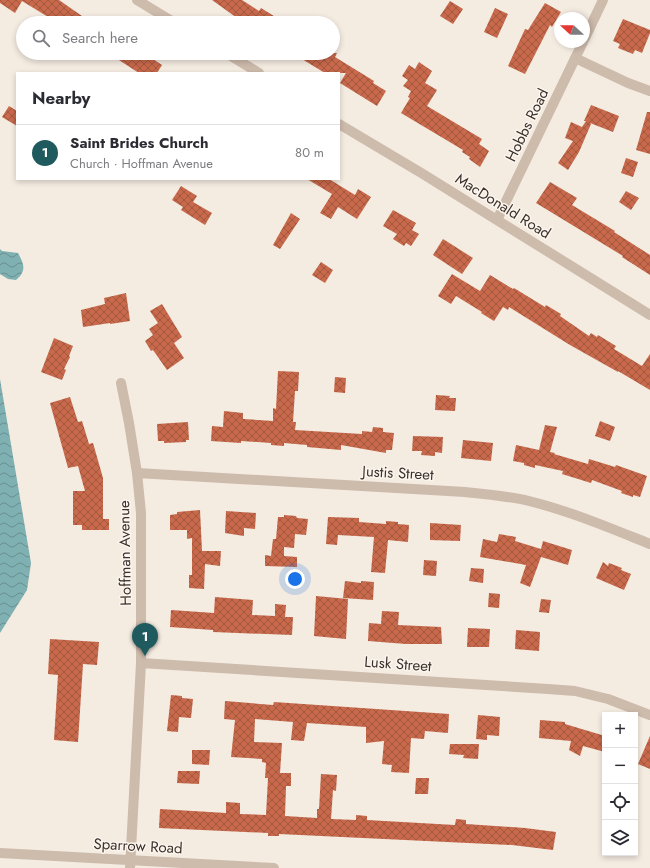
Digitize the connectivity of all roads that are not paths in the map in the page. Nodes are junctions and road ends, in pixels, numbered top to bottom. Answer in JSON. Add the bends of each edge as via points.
{"nodes":[{"id":1,"x":137,"y":0,"type":"edge"},
{"id":2,"x":603,"y":0,"type":"edge"},
{"id":3,"x":163,"y":16,"type":"edge"},
{"id":4,"x":590,"y":27,"type":"edge"},
{"id":5,"x":580,"y":48,"type":"edge"},
{"id":6,"x":575,"y":58,"type":"junction"},
{"id":7,"x":238,"y":60,"type":"edge"},
{"id":8,"x":257,"y":72,"type":"edge"},
{"id":9,"x":650,"y":91,"type":"edge"},
{"id":10,"x":340,"y":125,"type":"edge"},
{"id":11,"x":497,"y":220,"type":"junction"},
{"id":12,"x":650,"y":315,"type":"edge"},
{"id":13,"x":121,"y":383,"type":"dead end"},
{"id":14,"x":137,"y":474,"type":"junction"},
{"id":15,"x":650,"y":544,"type":"edge"},
{"id":16,"x":141,"y":663,"type":"junction"},
{"id":17,"x":650,"y":714,"type":"edge"},
{"id":18,"x":0,"y":853,"type":"edge"},
{"id":19,"x":130,"y":864,"type":"edge"},
{"id":20,"x":274,"y":868,"type":"edge"}],
"edges":[{"from":1,"to":3,"type":"street"},
{"from":2,"to":4,"type":"street","name":"Hobbs Road"},
{"from":5,"to":6,"type":"street","name":"Hobbs Road"},
{"from":6,"to":9,"type":"street"},
{"from":6,"to":11,"type":"street","name":"Hobbs Road"},
{"from":7,"to":8,"type":"street"},
{"from":10,"to":11,"type":"street","name":"MacDonald Road"},
{"from":11,"to":12,"type":"street","name":"MacDonald Road"},
{"from":13,"to":14,"type":"street","name":"Hoffman Avenue"},
{"from":14,"to":15,"type":"street","name":"Justis Street","via":[[500,496],[562,510]]},
{"from":14,"to":16,"type":"street","name":"Hoffman Avenue","via":[[141,513]]},
{"from":16,"to":17,"type":"street","name":"Lusk Street","via":[[548,688],[608,699]]},
{"from":16,"to":19,"type":"street","name":"Hoffman Avenue"},
{"from":18,"to":19,"type":"street","name":"Sparrow Road"},
{"from":19,"to":20,"type":"street","name":"Sparrow Road"}]}
